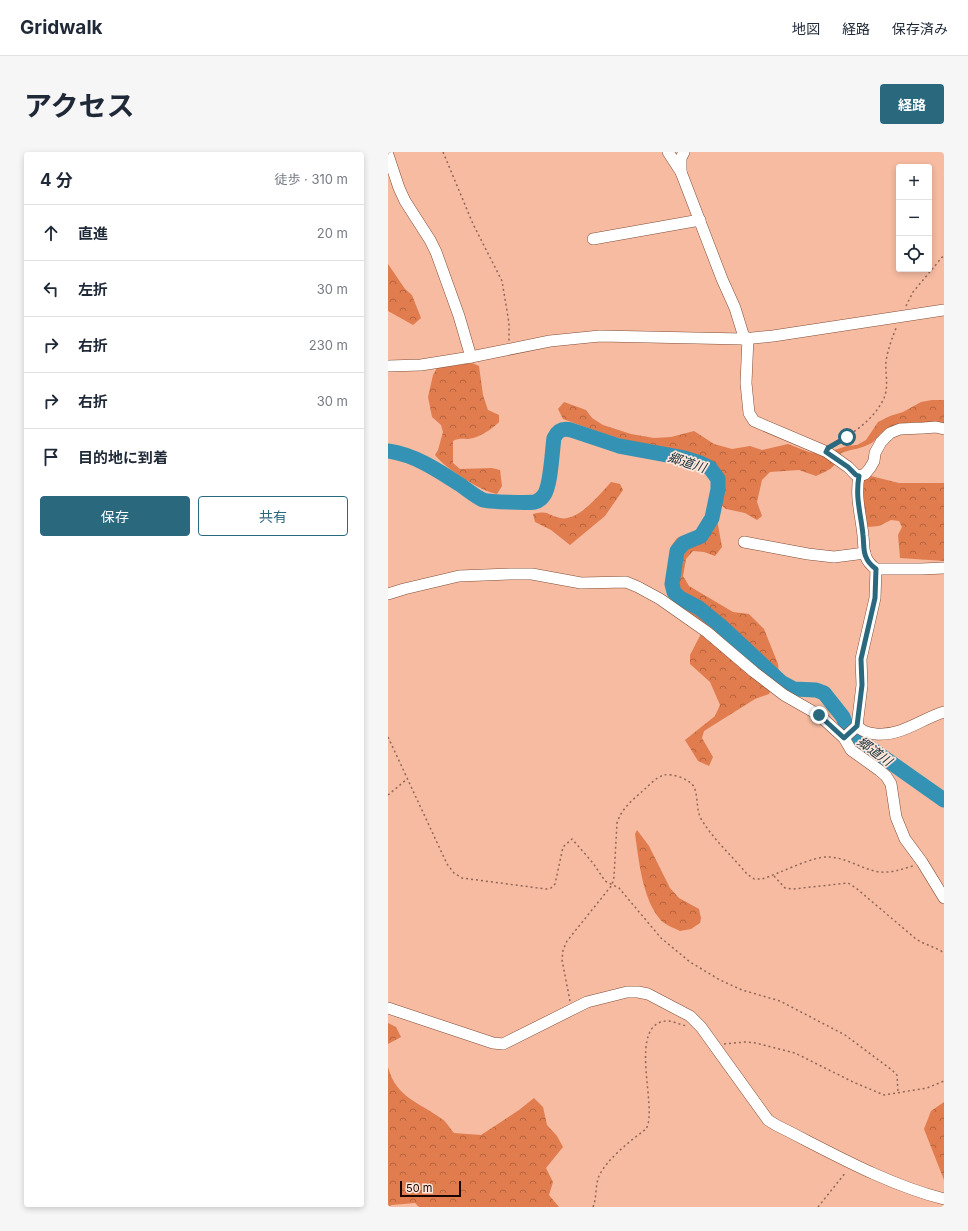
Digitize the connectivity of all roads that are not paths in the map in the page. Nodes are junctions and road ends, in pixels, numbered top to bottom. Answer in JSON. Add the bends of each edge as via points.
{"nodes":[{"id":1,"x":668,"y":152,"type":"edge"},
{"id":2,"x":684,"y":152,"type":"edge"},
{"id":3,"x":388,"y":155,"type":"edge"},
{"id":4,"x":681,"y":172,"type":"junction"},
{"id":5,"x":700,"y":220,"type":"junction"},
{"id":6,"x":594,"y":239,"type":"dead end"},
{"id":7,"x":944,"y":310,"type":"edge"},
{"id":8,"x":746,"y":339,"type":"junction"},
{"id":9,"x":472,"y":357,"type":"junction"},
{"id":10,"x":388,"y":366,"type":"edge"},
{"id":11,"x":944,"y":429,"type":"edge"},
{"id":12,"x":859,"y":476,"type":"junction"},
{"id":13,"x":744,"y":542,"type":"dead end"},
{"id":14,"x":865,"y":553,"type":"junction"},
{"id":15,"x":944,"y":568,"type":"edge"},
{"id":16,"x":876,"y":569,"type":"junction"},
{"id":17,"x":388,"y":594,"type":"edge"},
{"id":18,"x":944,"y":712,"type":"edge"},
{"id":19,"x":851,"y":731,"type":"junction"},
{"id":20,"x":944,"y":898,"type":"edge"},
{"id":21,"x":388,"y":1008,"type":"edge"},
{"id":22,"x":944,"y":1199,"type":"edge"}],
"edges":[{"from":1,"to":4,"type":"street"},
{"from":2,"to":4,"type":"street","via":[[681,158]]},
{"from":3,"to":9,"type":"street","via":[[402,195],[436,252]]},
{"from":4,"to":5,"type":"street"},
{"from":5,"to":6,"type":"street"},
{"from":5,"to":8,"type":"street"},
{"from":7,"to":8,"type":"street"},
{"from":8,"to":9,"type":"street","via":[[600,336],[550,341]]},
{"from":8,"to":12,"type":"street","via":[[746,383],[749,413],[754,421],[826,452]]},
{"from":9,"to":10,"type":"street","via":[[421,365]]},
{"from":11,"to":12,"type":"street","via":[[900,429],[890,433],[875,452],[870,468]]},
{"from":12,"to":14,"type":"street","via":[[858,506]]},
{"from":13,"to":14,"type":"street","via":[[834,557]]},
{"from":14,"to":16,"type":"street","via":[[866,559]]},
{"from":15,"to":16,"type":"street"},
{"from":16,"to":19,"type":"street","via":[[875,598],[861,659],[862,685]]},
{"from":17,"to":19,"type":"street","via":[[475,575],[532,574],[581,583],[626,582],[660,599],[707,632],[784,696]]},
{"from":18,"to":19,"type":"street","via":[[893,734]]},
{"from":19,"to":20,"type":"street","via":[[851,750],[879,770],[891,784],[896,817],[905,840]]},
{"from":21,"to":22,"type":"street","via":[[493,1043],[503,1044],[586,1002],[627,992],[648,994],[690,1016],[768,1120],[885,1179]]}]}
